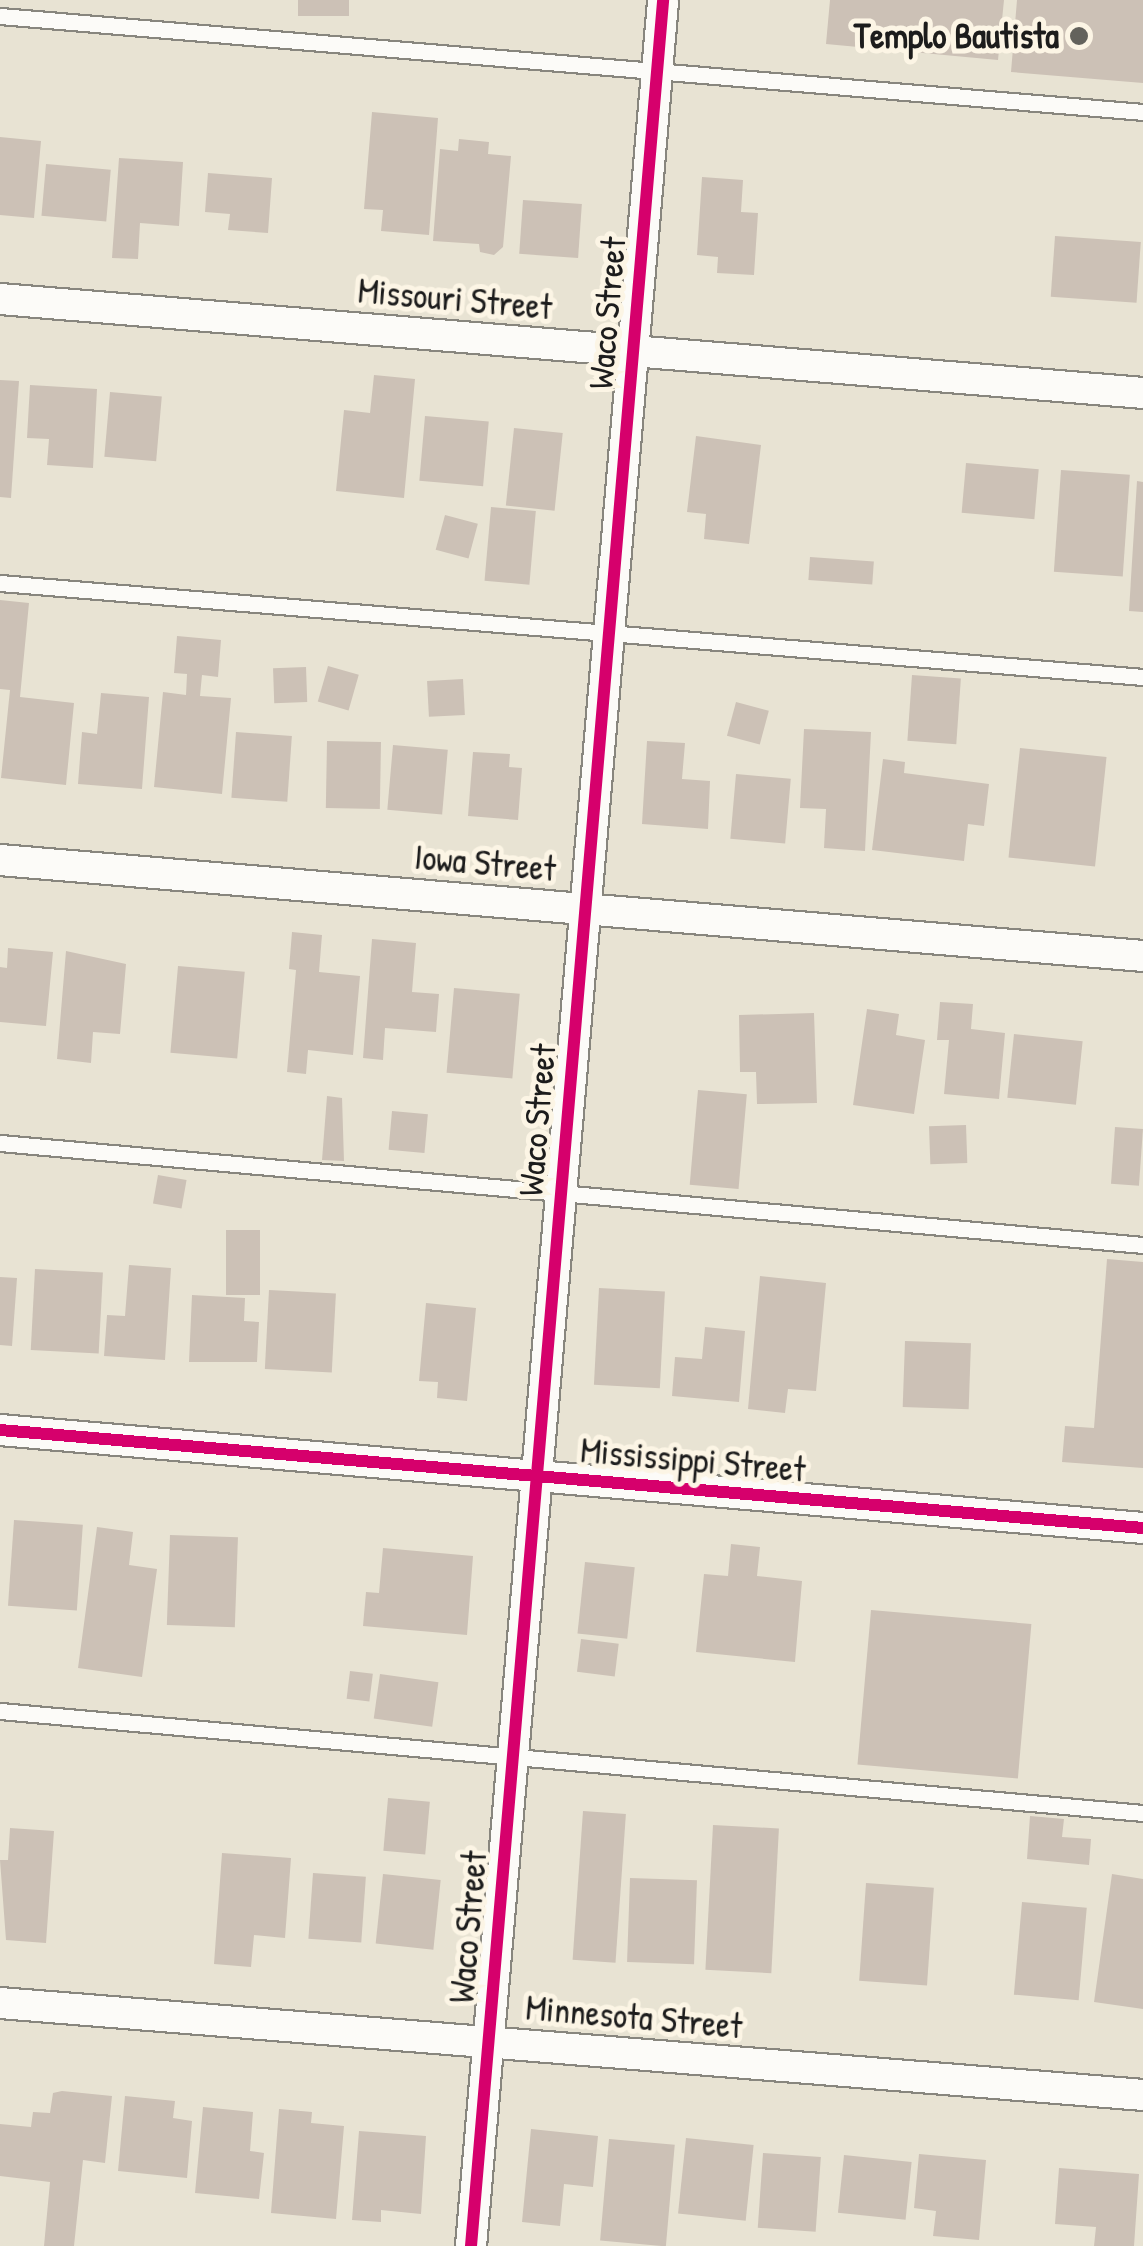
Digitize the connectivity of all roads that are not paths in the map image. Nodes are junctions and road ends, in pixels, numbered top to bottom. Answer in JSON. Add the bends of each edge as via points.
{"nodes":[{"id":1,"x":664,"y":0,"type":"edge"},
{"id":2,"x":0,"y":16,"type":"edge"},
{"id":3,"x":657,"y":72,"type":"junction"},
{"id":4,"x":1143,"y":112,"type":"edge"},
{"id":5,"x":0,"y":299,"type":"edge"},
{"id":6,"x":634,"y":351,"type":"junction"},
{"id":7,"x":1143,"y":393,"type":"edge"},
{"id":8,"x":0,"y":583,"type":"edge"},
{"id":9,"x":609,"y":633,"type":"junction"},
{"id":10,"x":1143,"y":677,"type":"edge"},
{"id":11,"x":0,"y":860,"type":"edge"},
{"id":12,"x":585,"y":910,"type":"junction"},
{"id":13,"x":1143,"y":956,"type":"edge"},
{"id":14,"x":0,"y":1142,"type":"edge"},
{"id":15,"x":560,"y":1196,"type":"junction"},
{"id":16,"x":1143,"y":1244,"type":"edge"},
{"id":17,"x":0,"y":1430,"type":"edge"},
{"id":18,"x":537,"y":1478,"type":"junction"},
{"id":19,"x":1143,"y":1528,"type":"edge"},
{"id":20,"x":0,"y":1711,"type":"edge"},
{"id":21,"x":513,"y":1753,"type":"junction"},
{"id":22,"x":1143,"y":1813,"type":"edge"},
{"id":23,"x":0,"y":2002,"type":"edge"},
{"id":24,"x":488,"y":2042,"type":"junction"},
{"id":25,"x":1143,"y":2095,"type":"edge"},
{"id":26,"x":471,"y":2246,"type":"edge"}],
"edges":[{"from":1,"to":3,"type":"street","name":"Waco Street"},
{"from":2,"to":3,"type":"lane"},
{"from":3,"to":4,"type":"lane"},
{"from":3,"to":6,"type":"street","name":"Waco Street"},
{"from":5,"to":6,"type":"street","name":"Missouri Street"},
{"from":6,"to":7,"type":"street","name":"Missouri Street"},
{"from":6,"to":9,"type":"street","name":"Waco Street"},
{"from":8,"to":9,"type":"lane"},
{"from":9,"to":10,"type":"lane"},
{"from":9,"to":12,"type":"street","name":"Waco Street"},
{"from":11,"to":12,"type":"street","name":"Iowa Street"},
{"from":12,"to":13,"type":"street","name":"Iowa Street"},
{"from":12,"to":15,"type":"street","name":"Waco Street"},
{"from":14,"to":15,"type":"lane"},
{"from":15,"to":16,"type":"lane"},
{"from":15,"to":18,"type":"street","name":"Waco Street"},
{"from":17,"to":18,"type":"street","name":"Mississippi Street"},
{"from":18,"to":19,"type":"street","name":"Mississippi Street"},
{"from":18,"to":21,"type":"street","name":"Waco Street"},
{"from":20,"to":21,"type":"lane"},
{"from":21,"to":22,"type":"lane"},
{"from":21,"to":24,"type":"street","name":"Waco Street"},
{"from":23,"to":24,"type":"street","name":"Minnesota Street"},
{"from":24,"to":25,"type":"street","name":"Minnesota Street"},
{"from":24,"to":26,"type":"street","name":"Waco Street"}]}
